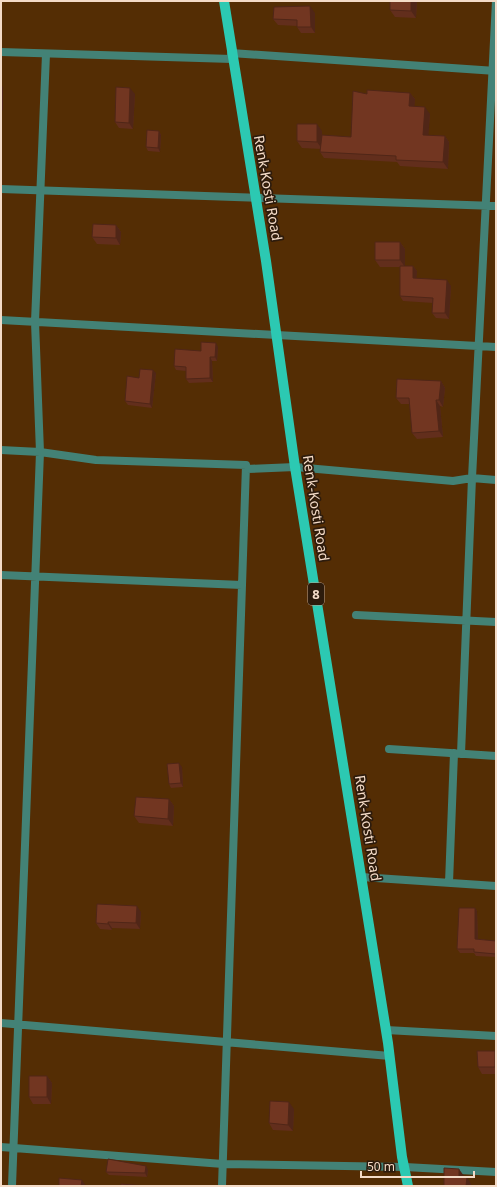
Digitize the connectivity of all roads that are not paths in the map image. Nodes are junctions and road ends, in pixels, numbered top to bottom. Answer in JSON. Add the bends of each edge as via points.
{"nodes":[{"id":1,"x":224,"y":1,"type":"edge"},
{"id":2,"x":496,"y":1,"type":"edge"},
{"id":3,"x":1,"y":52,"type":"edge"},
{"id":4,"x":46,"y":54,"type":"junction"},
{"id":5,"x":232,"y":56,"type":"junction"},
{"id":6,"x":494,"y":71,"type":"edge"},
{"id":7,"x":1,"y":189,"type":"edge"},
{"id":8,"x":41,"y":191,"type":"junction"},
{"id":9,"x":255,"y":197,"type":"junction"},
{"id":10,"x":486,"y":205,"type":"junction"},
{"id":11,"x":496,"y":206,"type":"edge"},
{"id":12,"x":1,"y":320,"type":"edge"},
{"id":13,"x":35,"y":322,"type":"junction"},
{"id":14,"x":276,"y":334,"type":"junction"},
{"id":15,"x":479,"y":346,"type":"junction"},
{"id":16,"x":496,"y":347,"type":"edge"},
{"id":17,"x":1,"y":450,"type":"edge"},
{"id":18,"x":40,"y":452,"type":"junction"},
{"id":19,"x":246,"y":465,"type":"junction"},
{"id":20,"x":295,"y":467,"type":"junction"},
{"id":21,"x":472,"y":478,"type":"junction"},
{"id":22,"x":496,"y":480,"type":"edge"},
{"id":23,"x":1,"y":575,"type":"edge"},
{"id":24,"x":35,"y":577,"type":"junction"},
{"id":25,"x":242,"y":585,"type":"junction"},
{"id":26,"x":356,"y":615,"type":"dead end"},
{"id":27,"x":467,"y":620,"type":"junction"},
{"id":28,"x":496,"y":622,"type":"edge"},
{"id":29,"x":388,"y":749,"type":"dead end"},
{"id":30,"x":458,"y":754,"type":"junction"},
{"id":31,"x":496,"y":756,"type":"edge"},
{"id":32,"x":361,"y":877,"type":"junction"},
{"id":33,"x":449,"y":883,"type":"junction"},
{"id":34,"x":496,"y":886,"type":"edge"},
{"id":35,"x":1,"y":1023,"type":"edge"},
{"id":36,"x":18,"y":1024,"type":"junction"},
{"id":37,"x":386,"y":1030,"type":"junction"},
{"id":38,"x":496,"y":1036,"type":"edge"},
{"id":39,"x":228,"y":1042,"type":"junction"},
{"id":40,"x":390,"y":1056,"type":"junction"},
{"id":41,"x":1,"y":1147,"type":"edge"},
{"id":42,"x":13,"y":1149,"type":"junction"},
{"id":43,"x":223,"y":1164,"type":"junction"},
{"id":44,"x":405,"y":1166,"type":"junction"},
{"id":45,"x":496,"y":1172,"type":"edge"},
{"id":46,"x":12,"y":1186,"type":"edge"},
{"id":47,"x":222,"y":1186,"type":"edge"},
{"id":48,"x":408,"y":1186,"type":"edge"}],
"edges":[{"from":1,"to":5,"type":"main road","name":"Renk-Kosti Road","number":"8"},
{"from":2,"to":6,"type":"street"},
{"from":3,"to":4,"type":"street"},
{"from":4,"to":5,"type":"street"},
{"from":4,"to":8,"type":"street"},
{"from":5,"to":6,"type":"street"},
{"from":5,"to":9,"type":"main road","name":"Renk-Kosti Road","number":"8"},
{"from":6,"to":10,"type":"street"},
{"from":7,"to":8,"type":"street"},
{"from":8,"to":9,"type":"street"},
{"from":8,"to":13,"type":"street"},
{"from":9,"to":10,"type":"street"},
{"from":9,"to":14,"type":"main road","name":"Renk-Kosti Road","number":"8"},
{"from":10,"to":11,"type":"street"},
{"from":10,"to":15,"type":"street"},
{"from":12,"to":13,"type":"street"},
{"from":13,"to":14,"type":"street"},
{"from":13,"to":18,"type":"street"},
{"from":14,"to":15,"type":"street"},
{"from":14,"to":20,"type":"main road","name":"Renk-Kosti Road","number":"8"},
{"from":15,"to":16,"type":"street"},
{"from":15,"to":21,"type":"street"},
{"from":17,"to":18,"type":"street"},
{"from":18,"to":19,"type":"street","via":[[96,460]]},
{"from":18,"to":24,"type":"street"},
{"from":19,"to":20,"type":"street","via":[[247,470]]},
{"from":19,"to":25,"type":"street"},
{"from":20,"to":21,"type":"street","via":[[453,481]]},
{"from":20,"to":32,"type":"main road","name":"Renk-Kosti Road","number":"8"},
{"from":21,"to":22,"type":"street"},
{"from":21,"to":27,"type":"street"},
{"from":23,"to":24,"type":"street"},
{"from":24,"to":25,"type":"street"},
{"from":24,"to":36,"type":"street"},
{"from":25,"to":39,"type":"street"},
{"from":26,"to":27,"type":"street"},
{"from":27,"to":28,"type":"street"},
{"from":27,"to":30,"type":"street"},
{"from":29,"to":30,"type":"street"},
{"from":30,"to":31,"type":"street"},
{"from":30,"to":33,"type":"street"},
{"from":32,"to":33,"type":"street"},
{"from":32,"to":37,"type":"main road","name":"Renk-Kosti Road","number":"8"},
{"from":33,"to":34,"type":"street"},
{"from":35,"to":36,"type":"street"},
{"from":36,"to":39,"type":"street"},
{"from":36,"to":42,"type":"street"},
{"from":37,"to":38,"type":"street"},
{"from":37,"to":40,"type":"main road","name":"Renk-Kosti Road","number":"8"},
{"from":39,"to":40,"type":"street"},
{"from":39,"to":43,"type":"street"},
{"from":40,"to":44,"type":"main road","name":"Renk-Kosti Road","number":"8"},
{"from":41,"to":42,"type":"street"},
{"from":42,"to":43,"type":"street"},
{"from":42,"to":46,"type":"street"},
{"from":43,"to":44,"type":"street"},
{"from":43,"to":47,"type":"street"},
{"from":44,"to":45,"type":"street"},
{"from":44,"to":48,"type":"main road","name":"Renk-Kosti Road","number":"8"}]}
